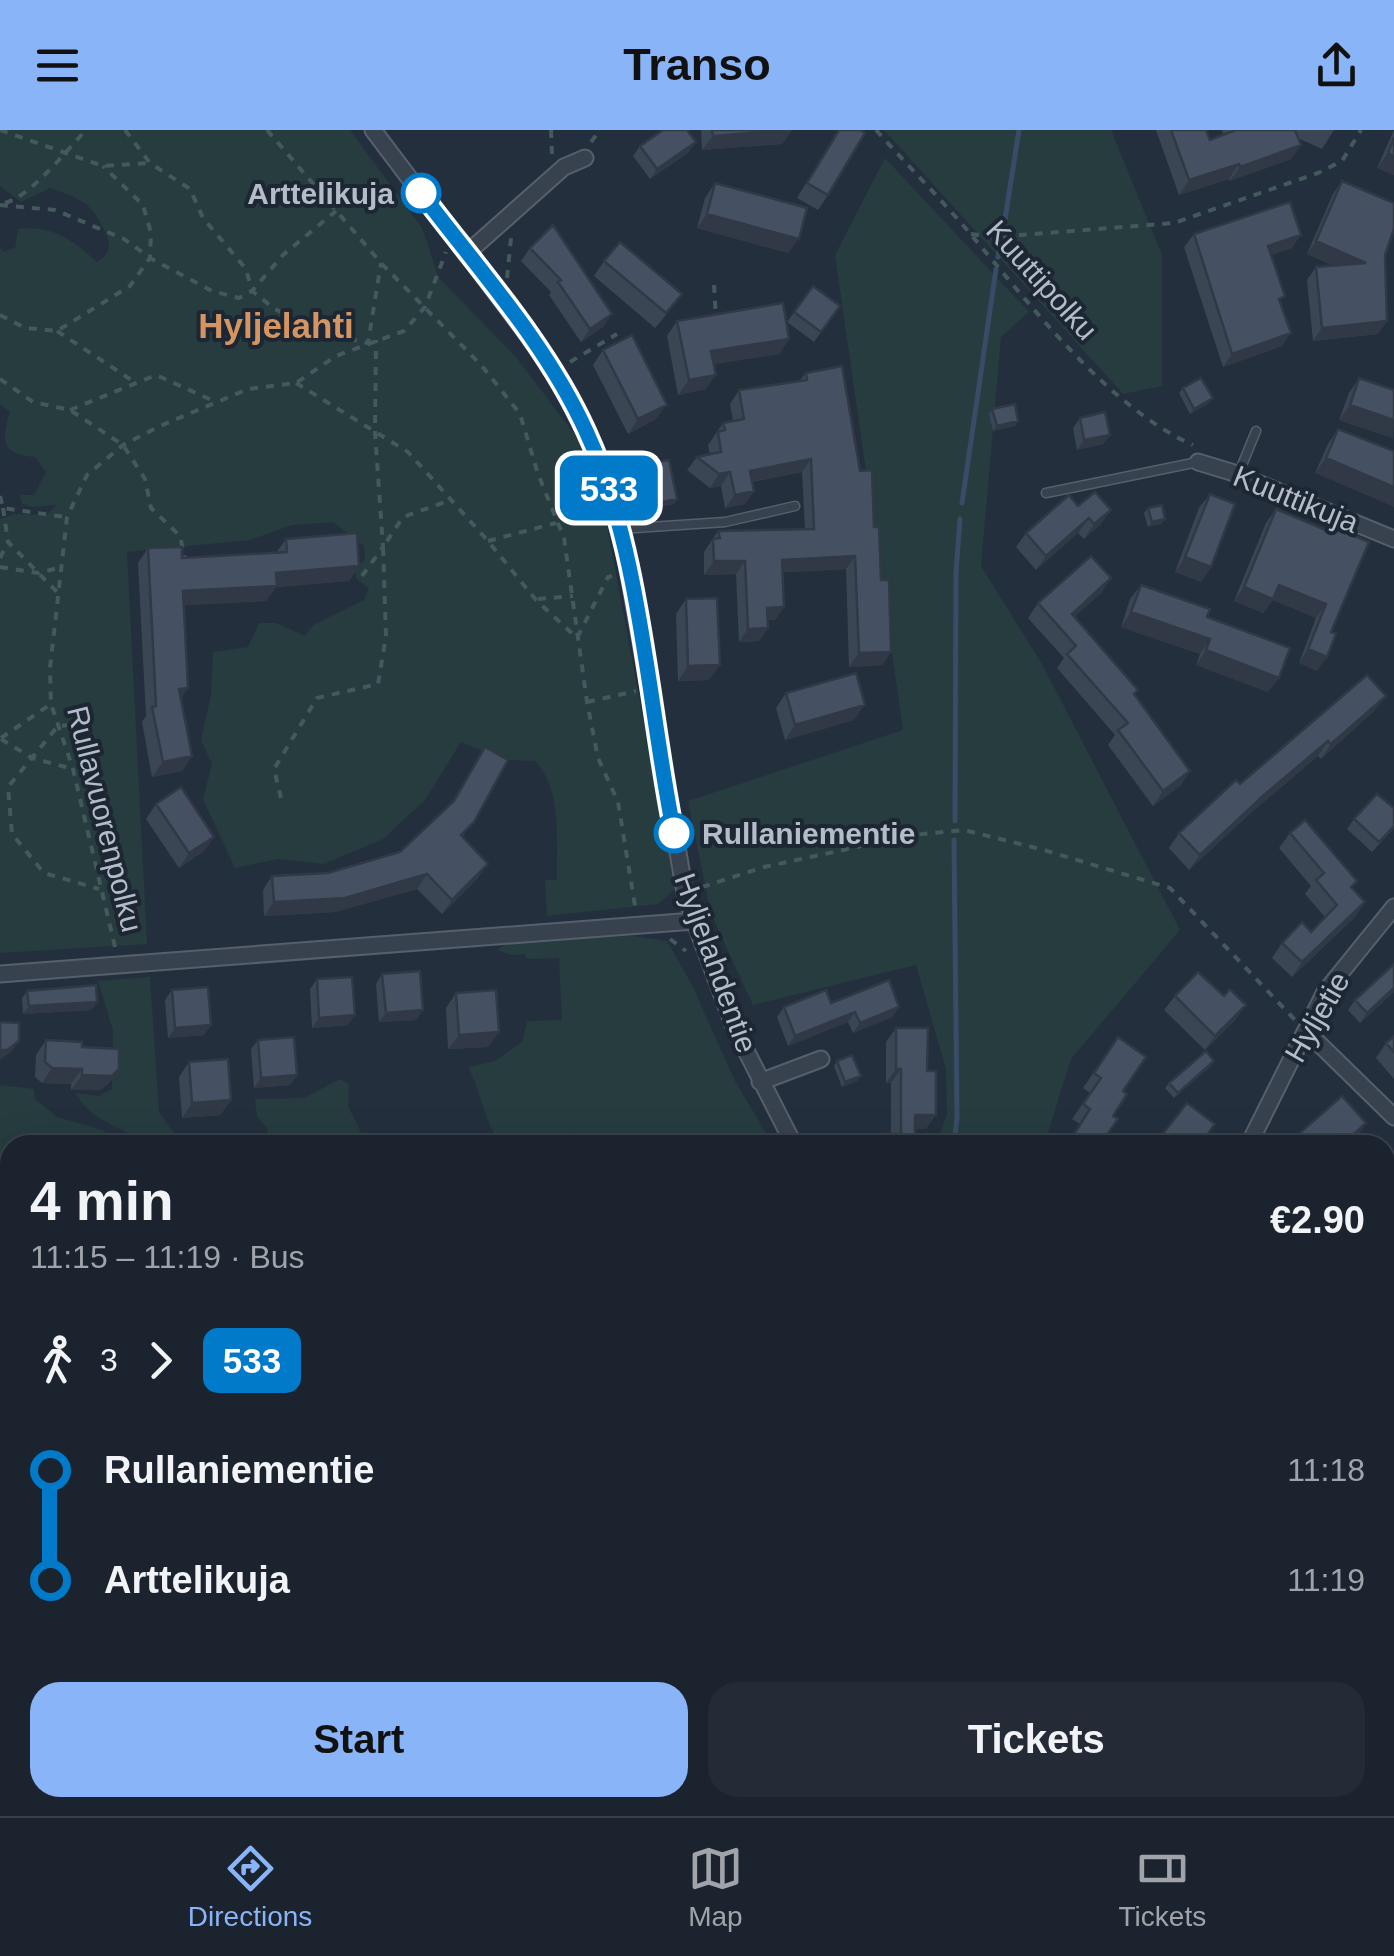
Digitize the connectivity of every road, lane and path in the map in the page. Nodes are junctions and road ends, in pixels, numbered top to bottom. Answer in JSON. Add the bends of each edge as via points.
{"nodes":[{"id":1,"x":0,"y":130,"type":"edge"},
{"id":2,"x":86,"y":130,"type":"edge"},
{"id":3,"x":125,"y":130,"type":"edge"},
{"id":4,"x":267,"y":130,"type":"edge"},
{"id":5,"x":373,"y":130,"type":"edge"},
{"id":6,"x":876,"y":130,"type":"edge"},
{"id":7,"x":1361,"y":130,"type":"edge"},
{"id":8,"x":11,"y":132,"type":"edge"},
{"id":9,"x":64,"y":153,"type":"junction"},
{"id":10,"x":585,"y":158,"type":"dead end"},
{"id":11,"x":150,"y":163,"type":"junction"},
{"id":12,"x":103,"y":166,"type":"junction"},
{"id":13,"x":0,"y":205,"type":"edge"},
{"id":14,"x":336,"y":211,"type":"junction"},
{"id":15,"x":513,"y":213,"type":"junction"},
{"id":16,"x":971,"y":234,"type":"junction"},
{"id":17,"x":446,"y":252,"type":"dead end"},
{"id":18,"x":466,"y":254,"type":"junction"},
{"id":19,"x":150,"y":258,"type":"junction"},
{"id":20,"x":381,"y":263,"type":"junction"},
{"id":21,"x":506,"y":283,"type":"dead end"},
{"id":22,"x":714,"y":284,"type":"dead end"},
{"id":23,"x":252,"y":291,"type":"junction"},
{"id":24,"x":425,"y":307,"type":"junction"},
{"id":25,"x":0,"y":315,"type":"edge"},
{"id":26,"x":57,"y":331,"type":"junction"},
{"id":27,"x":617,"y":334,"type":"dead end"},
{"id":28,"x":718,"y":334,"type":"edge"},
{"id":29,"x":376,"y":340,"type":"junction"},
{"id":30,"x":368,"y":343,"type":"junction"},
{"id":31,"x":566,"y":364,"type":"dead end"},
{"id":32,"x":0,"y":379,"type":"edge"},
{"id":33,"x":136,"y":383,"type":"junction"},
{"id":34,"x":296,"y":383,"type":"junction"},
{"id":35,"x":216,"y":402,"type":"junction"},
{"id":36,"x":70,"y":410,"type":"junction"},
{"id":37,"x":1256,"y":431,"type":"dead end"},
{"id":38,"x":375,"y":432,"type":"junction"},
{"id":39,"x":1189,"y":444,"type":"dead end"},
{"id":40,"x":123,"y":445,"type":"junction"},
{"id":41,"x":1198,"y":462,"type":"joint"},
{"id":42,"x":1238,"y":475,"type":"junction"},
{"id":43,"x":1046,"y":493,"type":"dead end"},
{"id":44,"x":0,"y":496,"type":"edge"},
{"id":45,"x":451,"y":500,"type":"junction"},
{"id":46,"x":795,"y":506,"type":"dead end"},
{"id":47,"x":3,"y":508,"type":"junction"},
{"id":48,"x":67,"y":517,"type":"junction"},
{"id":49,"x":558,"y":522,"type":"junction"},
{"id":50,"x":620,"y":530,"type":"junction"},
{"id":51,"x":1394,"y":538,"type":"edge"},
{"id":52,"x":488,"y":541,"type":"junction"},
{"id":53,"x":8,"y":542,"type":"junction"},
{"id":54,"x":383,"y":547,"type":"junction"},
{"id":55,"x":0,"y":558,"type":"edge"},
{"id":56,"x":0,"y":567,"type":"edge"},
{"id":57,"x":62,"y":567,"type":"junction"},
{"id":58,"x":186,"y":570,"type":"edge"},
{"id":59,"x":38,"y":572,"type":"junction"},
{"id":60,"x":629,"y":572,"type":"junction"},
{"id":61,"x":362,"y":576,"type":"edge"},
{"id":62,"x":59,"y":595,"type":"junction"},
{"id":63,"x":573,"y":596,"type":"junction"},
{"id":64,"x":536,"y":600,"type":"junction"},
{"id":65,"x":577,"y":638,"type":"junction"},
{"id":66,"x":648,"y":689,"type":"junction"},
{"id":67,"x":586,"y":702,"type":"junction"},
{"id":68,"x":50,"y":704,"type":"junction"},
{"id":69,"x":70,"y":725,"type":"dead end"},
{"id":70,"x":58,"y":726,"type":"junction"},
{"id":71,"x":1,"y":738,"type":"edge"},
{"id":72,"x":32,"y":758,"type":"junction"},
{"id":73,"x":73,"y":769,"type":"junction"},
{"id":74,"x":282,"y":798,"type":"dead end"},
{"id":75,"x":99,"y":889,"type":"junction"},
{"id":76,"x":697,"y":889,"type":"dead end"},
{"id":77,"x":1394,"y":906,"type":"edge"},
{"id":78,"x":694,"y":921,"type":"junction"},
{"id":79,"x":668,"y":924,"type":"junction"},
{"id":80,"x":637,"y":926,"type":"junction"},
{"id":81,"x":693,"y":961,"type":"dead end"},
{"id":82,"x":118,"y":963,"type":"junction"},
{"id":83,"x":0,"y":974,"type":"edge"},
{"id":84,"x":1306,"y":1031,"type":"junction"},
{"id":85,"x":821,"y":1059,"type":"dead end"},
{"id":86,"x":760,"y":1082,"type":"junction"},
{"id":87,"x":1394,"y":1117,"type":"edge"},
{"id":88,"x":789,"y":1135,"type":"edge"},
{"id":89,"x":1253,"y":1135,"type":"edge"}],
"edges":[{"from":1,"to":8,"type":"path"},
{"from":2,"to":9,"type":"path"},
{"from":3,"to":11,"type":"path"},
{"from":4,"to":14,"type":"path"},
{"from":5,"to":18,"type":"street","name":"Hyljelahdentie"},
{"from":6,"to":16,"type":"path","name":"Kuuttipolku"},
{"from":7,"to":16,"type":"path","via":[[1342,161],[1318,173],[1174,223]]},
{"from":8,"to":9,"type":"path"},
{"from":9,"to":12,"type":"path"},
{"from":9,"to":13,"type":"path","via":[[14,201]]},
{"from":10,"to":15,"type":"street","via":[[564,167]]},
{"from":11,"to":12,"type":"path"},
{"from":11,"to":23,"type":"path","via":[[190,189],[202,218],[246,269]]},
{"from":12,"to":19,"type":"path","via":[[144,205]]},
{"from":13,"to":19,"type":"path","via":[[55,210],[124,238]]},
{"from":14,"to":20,"type":"path"},
{"from":14,"to":23,"type":"path"},
{"from":15,"to":18,"type":"street"},
{"from":15,"to":21,"type":"path"},
{"from":16,"to":39,"type":"path","name":"Kuuttipolku","via":[[1024,300],[1118,395]]},
{"from":17,"to":24,"type":"path"},
{"from":18,"to":50,"type":"street","name":"Hyljelahdentie","via":[[552,367],[598,458]]},
{"from":19,"to":23,"type":"path","via":[[212,291],[240,298]]},
{"from":19,"to":26,"type":"path","via":[[130,286]]},
{"from":20,"to":24,"type":"path"},
{"from":20,"to":30,"type":"path"},
{"from":22,"to":28,"type":"path"},
{"from":23,"to":30,"type":"path","via":[[319,332]]},
{"from":24,"to":29,"type":"path","name":"Rullavuorenpolku","via":[[404,331]]},
{"from":24,"to":49,"type":"path","via":[[520,414]]},
{"from":25,"to":26,"type":"path","via":[[26,328]]},
{"from":26,"to":33,"type":"path"},
{"from":27,"to":31,"type":"path"},
{"from":29,"to":30,"type":"path","name":"Rullavuorenpolku"},
{"from":29,"to":38,"type":"path"},
{"from":30,"to":34,"type":"path","name":"Rullavuorenpolku"},
{"from":32,"to":36,"type":"path","via":[[33,402]]},
{"from":33,"to":35,"type":"path","via":[[156,375]]},
{"from":33,"to":36,"type":"path"},
{"from":34,"to":35,"type":"path","name":"Rullavuorenpolku","via":[[248,389]]},
{"from":34,"to":38,"type":"path"},
{"from":35,"to":40,"type":"path","name":"Rullavuorenpolku"},
{"from":36,"to":40,"type":"path"},
{"from":37,"to":42,"type":"lane"},
{"from":38,"to":45,"type":"path","via":[[408,452]]},
{"from":38,"to":54,"type":"path"},
{"from":40,"to":48,"type":"path","name":"Rullavuorenpolku","via":[[87,475]]},
{"from":40,"to":58,"type":"path","via":[[145,479],[151,508],[180,536]]},
{"from":41,"to":42,"type":"street","name":"Kuuttikuja"},
{"from":41,"to":43,"type":"lane"},
{"from":42,"to":51,"type":"street","name":"Kuuttikuja"},
{"from":44,"to":47,"type":"path"},
{"from":45,"to":52,"type":"path"},
{"from":45,"to":54,"type":"path","via":[[402,517]]},
{"from":46,"to":50,"type":"lane","via":[[725,522]]},
{"from":47,"to":48,"type":"path"},
{"from":47,"to":53,"type":"path"},
{"from":48,"to":57,"type":"path","name":"Rullavuorenpolku"},
{"from":49,"to":52,"type":"path"},
{"from":49,"to":63,"type":"path"},
{"from":50,"to":60,"type":"street","name":"Hyljelahdentie"},
{"from":52,"to":64,"type":"path"},
{"from":53,"to":55,"type":"path"},
{"from":53,"to":59,"type":"path"},
{"from":54,"to":61,"type":"path"},
{"from":54,"to":74,"type":"path","via":[[386,636],[378,684],[317,698],[274,769]]},
{"from":56,"to":59,"type":"path"},
{"from":57,"to":59,"type":"path"},
{"from":57,"to":62,"type":"path","name":"Rullavuorenpolku"},
{"from":59,"to":62,"type":"path"},
{"from":60,"to":65,"type":"path","via":[[608,577]]},
{"from":60,"to":66,"type":"street","name":"Hyljelahdentie"},
{"from":62,"to":68,"type":"path","name":"Rullavuorenpolku"},
{"from":63,"to":64,"type":"path"},
{"from":63,"to":65,"type":"path"},
{"from":64,"to":65,"type":"path"},
{"from":65,"to":67,"type":"path"},
{"from":66,"to":67,"type":"path"},
{"from":66,"to":78,"type":"street","name":"Hyljelahdentie"},
{"from":67,"to":80,"type":"path","via":[[598,758],[618,802]]},
{"from":68,"to":70,"type":"path","name":"Rullavuorenpolku"},
{"from":68,"to":71,"type":"path"},
{"from":69,"to":70,"type":"path"},
{"from":70,"to":72,"type":"path"},
{"from":70,"to":73,"type":"path","name":"Rullavuorenpolku"},
{"from":71,"to":72,"type":"path"},
{"from":72,"to":73,"type":"path"},
{"from":72,"to":75,"type":"path","via":[[8,788],[12,834],[44,873]]},
{"from":73,"to":75,"type":"path","name":"Rullavuorenpolku"},
{"from":75,"to":82,"type":"path","name":"Rullavuorenpolku"},
{"from":76,"to":84,"type":"path","via":[[764,867],[964,830],[1170,888]]},
{"from":77,"to":84,"type":"street","name":"Hyljetie","via":[[1325,992]]},
{"from":78,"to":79,"type":"street"},
{"from":78,"to":86,"type":"street","name":"Hyljelahdentie"},
{"from":79,"to":80,"type":"street"},
{"from":79,"to":81,"type":"path","via":[[670,938]]},
{"from":80,"to":82,"type":"street"},
{"from":82,"to":83,"type":"street"},
{"from":84,"to":87,"type":"street"},
{"from":84,"to":89,"type":"street","name":"Hyljetie"},
{"from":85,"to":86,"type":"street"},
{"from":86,"to":88,"type":"street","name":"Hyljelahdentie"}]}
